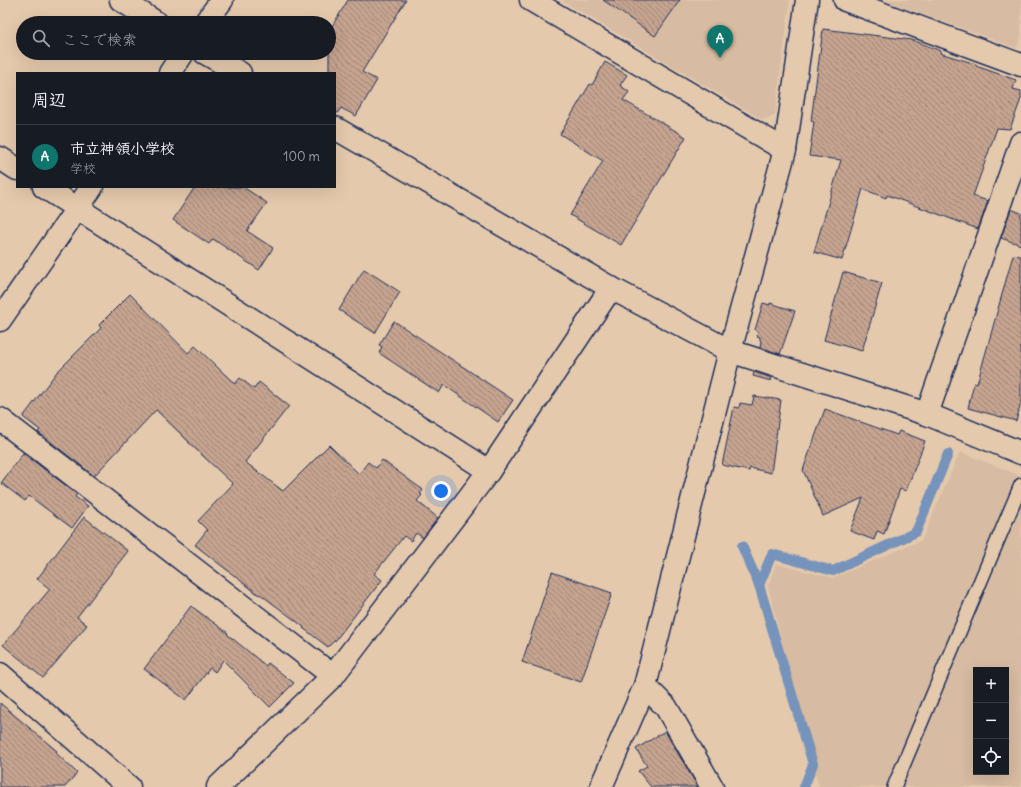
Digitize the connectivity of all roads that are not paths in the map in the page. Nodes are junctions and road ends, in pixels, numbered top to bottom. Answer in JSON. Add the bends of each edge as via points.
{"nodes":[{"id":1,"x":121,"y":0,"type":"edge"},
{"id":2,"x":222,"y":0,"type":"edge"},
{"id":3,"x":531,"y":0,"type":"edge"},
{"id":4,"x":807,"y":0,"type":"edge"},
{"id":5,"x":845,"y":0,"type":"edge"},
{"id":6,"x":146,"y":16,"type":"edge"},
{"id":7,"x":210,"y":16,"type":"edge"},
{"id":8,"x":178,"y":60,"type":"edge"},
{"id":9,"x":217,"y":60,"type":"edge"},
{"id":10,"x":1021,"y":65,"type":"edge"},
{"id":11,"x":171,"y":72,"type":"edge"},
{"id":12,"x":238,"y":72,"type":"edge"},
{"id":13,"x":336,"y":129,"type":"edge"},
{"id":14,"x":1021,"y":143,"type":"edge"},
{"id":15,"x":786,"y":150,"type":"junction"},
{"id":16,"x":0,"y":158,"type":"edge"},
{"id":17,"x":16,"y":168,"type":"edge"},
{"id":18,"x":46,"y":188,"type":"edge"},
{"id":19,"x":91,"y":188,"type":"edge"},
{"id":20,"x":77,"y":208,"type":"junction"},
{"id":21,"x":611,"y":288,"type":"junction"},
{"id":22,"x":0,"y":320,"type":"edge"},
{"id":23,"x":730,"y":351,"type":"junction"},
{"id":24,"x":927,"y":414,"type":"junction"},
{"id":25,"x":0,"y":419,"type":"edge"},
{"id":26,"x":1021,"y":454,"type":"edge"},
{"id":27,"x":489,"y":471,"type":"junction"},
{"id":28,"x":1021,"y":485,"type":"edge"},
{"id":29,"x":0,"y":674,"type":"edge"},
{"id":30,"x":333,"y":676,"type":"junction"},
{"id":31,"x":645,"y":686,"type":"junction"},
{"id":32,"x":129,"y":787,"type":"edge"},
{"id":33,"x":218,"y":787,"type":"edge"},
{"id":34,"x":601,"y":787,"type":"edge"},
{"id":35,"x":712,"y":787,"type":"edge"},
{"id":36,"x":894,"y":787,"type":"edge"}],
"edges":[{"from":1,"to":6,"type":"street"},
{"from":2,"to":7,"type":"street"},
{"from":3,"to":15,"type":"street"},
{"from":4,"to":15,"type":"street"},
{"from":5,"to":10,"type":"street"},
{"from":8,"to":11,"type":"street"},
{"from":9,"to":12,"type":"street"},
{"from":13,"to":21,"type":"street"},
{"from":14,"to":24,"type":"street"},
{"from":15,"to":23,"type":"street"},
{"from":16,"to":17,"type":"street"},
{"from":18,"to":20,"type":"street"},
{"from":19,"to":20,"type":"street"},
{"from":20,"to":22,"type":"street"},
{"from":20,"to":27,"type":"street"},
{"from":21,"to":23,"type":"street"},
{"from":21,"to":27,"type":"street"},
{"from":23,"to":24,"type":"street"},
{"from":23,"to":31,"type":"street"},
{"from":24,"to":26,"type":"street"},
{"from":25,"to":30,"type":"street"},
{"from":27,"to":30,"type":"street"},
{"from":28,"to":36,"type":"lane"},
{"from":29,"to":32,"type":"street"},
{"from":30,"to":33,"type":"street"},
{"from":31,"to":34,"type":"street"},
{"from":31,"to":35,"type":"street","via":[[666,707]]}]}
